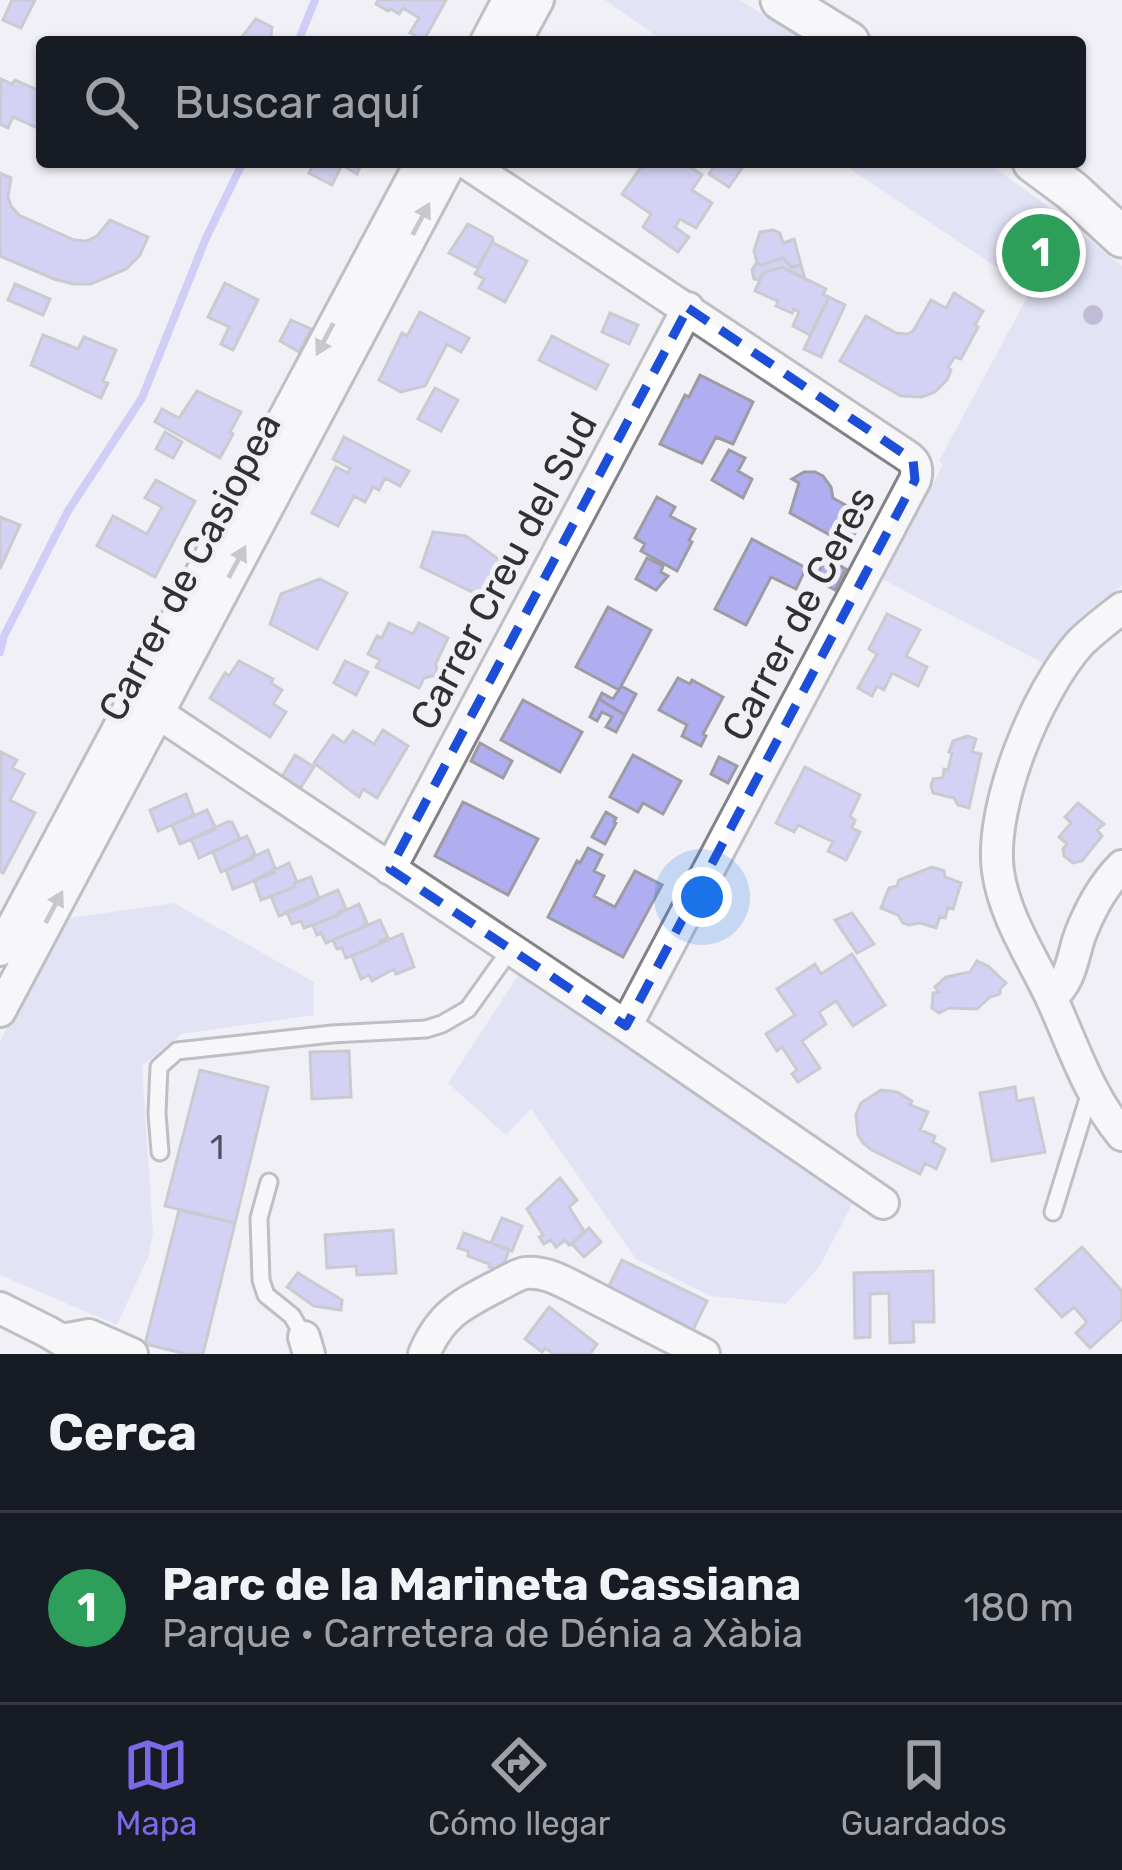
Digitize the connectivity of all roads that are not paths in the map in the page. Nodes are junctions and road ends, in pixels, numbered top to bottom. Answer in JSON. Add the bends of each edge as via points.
{"nodes":[{"id":1,"x":508,"y":0,"type":"edge"},
{"id":2,"x":538,"y":0,"type":"edge"},
{"id":3,"x":781,"y":0,"type":"edge"},
{"id":4,"x":488,"y":36,"type":"edge"},
{"id":5,"x":518,"y":36,"type":"edge"},
{"id":6,"x":840,"y":36,"type":"edge"},
{"id":7,"x":418,"y":168,"type":"edge"},
{"id":8,"x":448,"y":168,"type":"edge"},
{"id":9,"x":474,"y":168,"type":"edge"},
{"id":10,"x":1041,"y":168,"type":"edge"},
{"id":11,"x":1122,"y":237,"type":"edge"},
{"id":12,"x":688,"y":308,"type":"junction"},
{"id":13,"x":1122,"y":608,"type":"edge"},
{"id":14,"x":145,"y":705,"type":"junction"},
{"id":15,"x":1122,"y":866,"type":"edge"},
{"id":16,"x":390,"y":869,"type":"junction"},
{"id":17,"x":0,"y":950,"type":"edge"},
{"id":18,"x":510,"y":950,"type":"junction"},
{"id":19,"x":1051,"y":997,"type":"junction"},
{"id":20,"x":0,"y":1011,"type":"edge"},
{"id":21,"x":626,"y":1025,"type":"junction"},
{"id":22,"x":1090,"y":1089,"type":"junction"},
{"id":23,"x":1122,"y":1135,"type":"edge"},
{"id":24,"x":160,"y":1152,"type":"dead end"},
{"id":25,"x":269,"y":1182,"type":"dead end"},
{"id":26,"x":883,"y":1203,"type":"dead end"},
{"id":27,"x":1053,"y":1212,"type":"dead end"},
{"id":28,"x":0,"y":1308,"type":"edge"},
{"id":29,"x":306,"y":1346,"type":"edge"},
{"id":30,"x":73,"y":1347,"type":"edge"},
{"id":31,"x":132,"y":1354,"type":"edge"},
{"id":32,"x":424,"y":1354,"type":"edge"},
{"id":33,"x":704,"y":1354,"type":"edge"}],
"edges":[{"from":1,"to":4,"type":"street"},
{"from":2,"to":5,"type":"street"},
{"from":3,"to":6,"type":"street"},
{"from":7,"to":14,"type":"street","name":"Carrer de Casiopea","one_way":true},
{"from":14,"to":8,"type":"street","name":"Carrer de Casiopea","one_way":true},
{"from":9,"to":12,"type":"street","name":"Carrer de Ceres"},
{"from":10,"to":11,"type":"street"},
{"from":12,"to":16,"type":"street","name":"Carrer Creu del Sud"},
{"from":12,"to":21,"type":"street","name":"Carrer de Ceres","via":[[908,456],[917,470]]},
{"from":13,"to":19,"type":"street","via":[[1054,680],[1021,748],[1000,822],[1001,885]]},
{"from":14,"to":16,"type":"street"},
{"from":14,"to":17,"type":"street","name":"Carrer de Casiopea"},
{"from":20,"to":14,"type":"street","name":"Carrer de Casiopea","one_way":true},
{"from":15,"to":19,"type":"street"},
{"from":16,"to":18,"type":"street"},
{"from":18,"to":21,"type":"street"},
{"from":18,"to":24,"type":"lane","via":[[468,1009],[426,1029],[177,1051],[159,1067]]},
{"from":19,"to":22,"type":"street"},
{"from":21,"to":26,"type":"street"},
{"from":22,"to":23,"type":"street"},
{"from":22,"to":27,"type":"lane"},
{"from":25,"to":29,"type":"lane","via":[[259,1218],[261,1280]]},
{"from":28,"to":30,"type":"street"},
{"from":30,"to":31,"type":"street","via":[[89,1335]]},
{"from":32,"to":33,"type":"street","via":[[465,1302],[530,1273],[554,1277]]}]}
